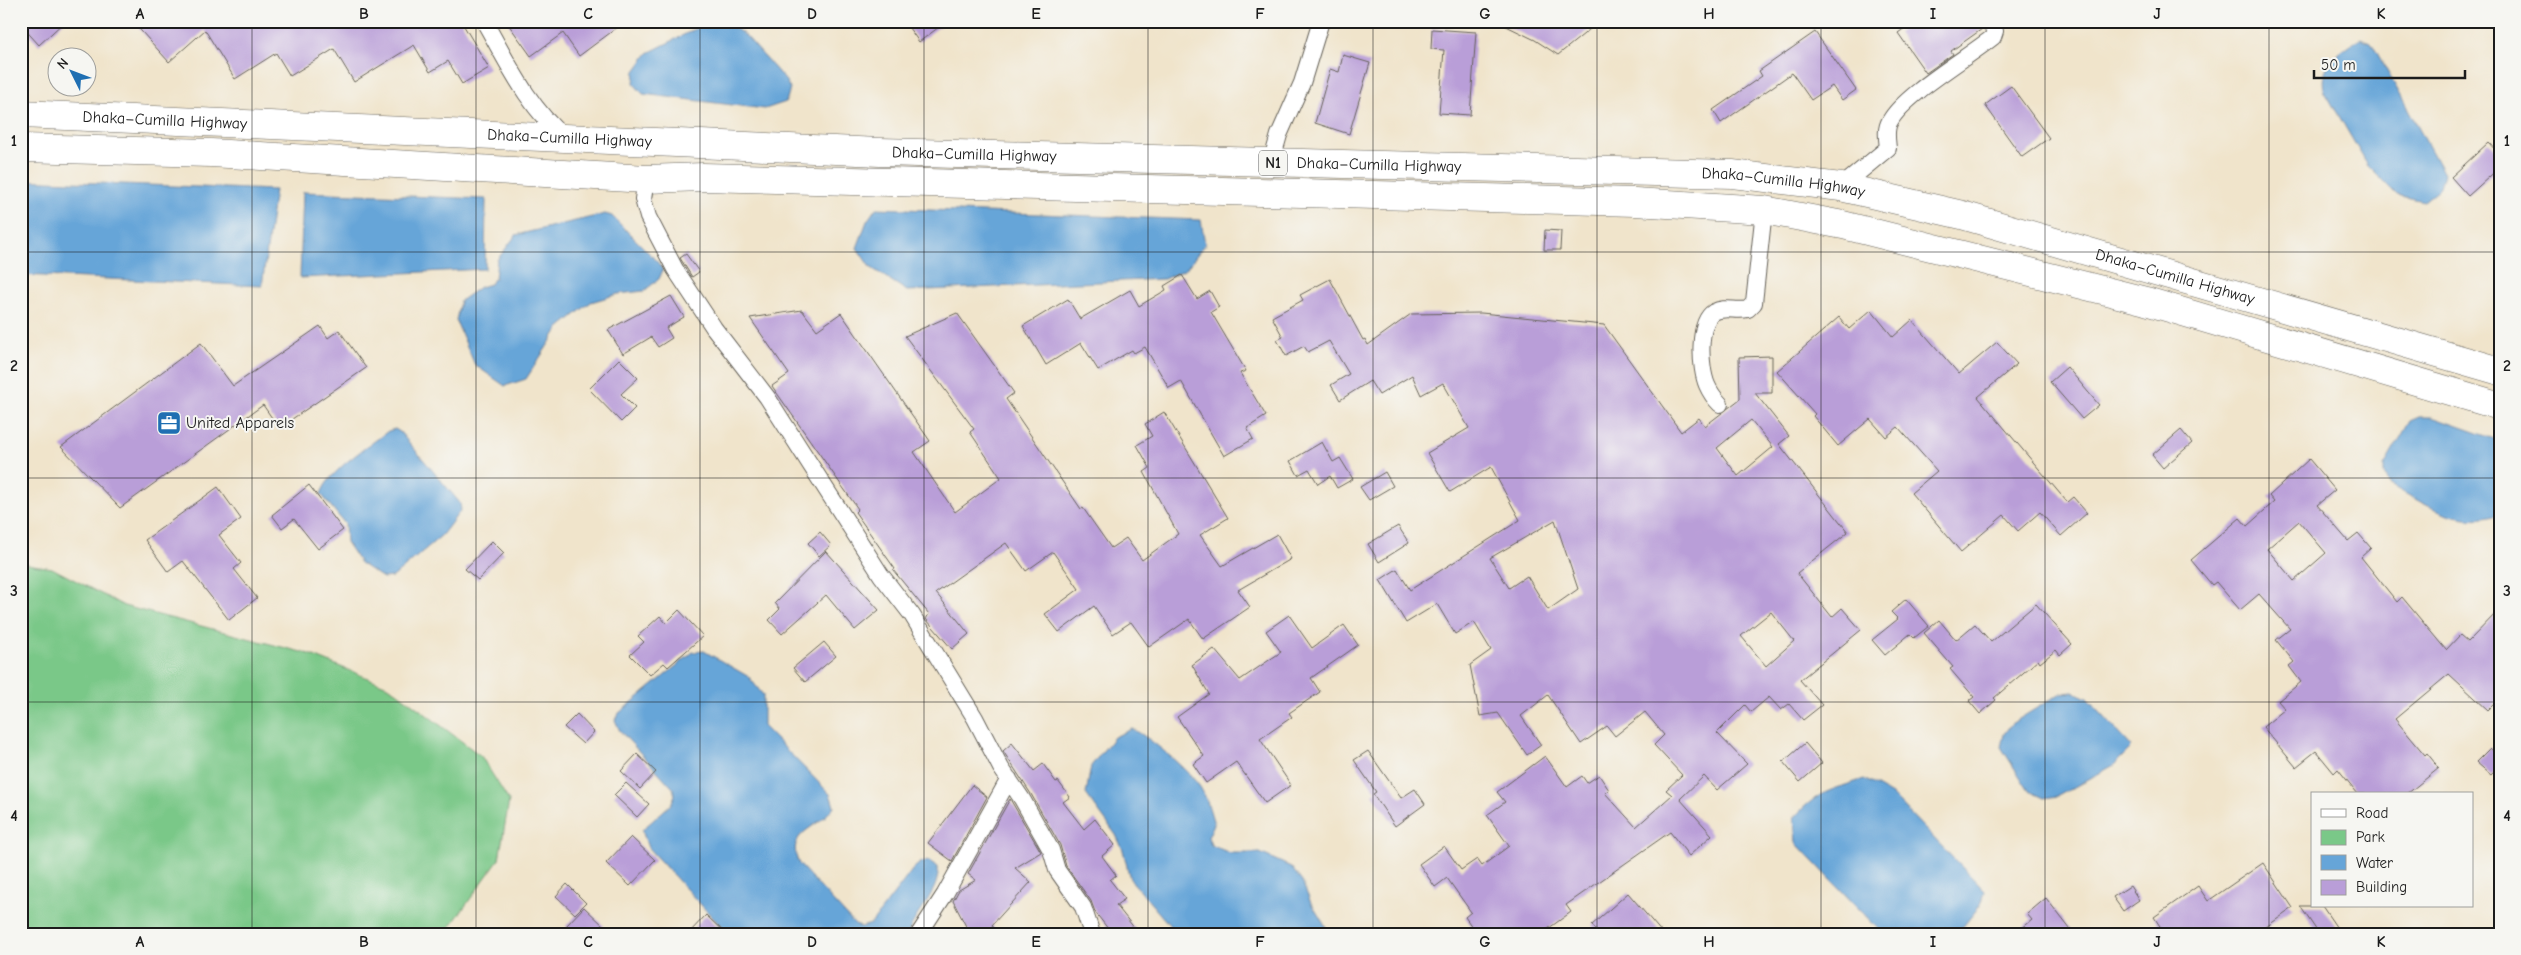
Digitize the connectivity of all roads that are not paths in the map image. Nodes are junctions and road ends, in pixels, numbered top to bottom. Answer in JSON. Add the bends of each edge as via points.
{"nodes":[{"id":1,"x":484,"y":21,"type":"edge"},
{"id":2,"x":1321,"y":21,"type":"edge"},
{"id":3,"x":1989,"y":21,"type":"edge"},
{"id":4,"x":21,"y":114,"type":"edge"},
{"id":5,"x":564,"y":137,"type":"junction"},
{"id":6,"x":21,"y":148,"type":"edge"},
{"id":7,"x":1271,"y":163,"type":"junction"},
{"id":8,"x":646,"y":179,"type":"junction"},
{"id":9,"x":1841,"y":187,"type":"junction"},
{"id":10,"x":1764,"y":210,"type":"junction"},
{"id":11,"x":2500,"y":371,"type":"edge"},
{"id":12,"x":1720,"y":404,"type":"dead end"},
{"id":13,"x":2500,"y":406,"type":"edge"},
{"id":14,"x":1009,"y":779,"type":"junction"},
{"id":15,"x":919,"y":934,"type":"edge"},
{"id":16,"x":1092,"y":934,"type":"edge"}],
"edges":[{"from":1,"to":5,"type":"street","via":[[519,82]]},
{"from":2,"to":7,"type":"street","via":[[1302,83]]},
{"from":3,"to":9,"type":"street","via":[[1995,31],[1993,36],[1904,104],[1889,121],[1886,134],[1888,148]]},
{"from":4,"to":5,"type":"highway","name":"Dhaka–Cumilla Highway","number":"N1"},
{"from":5,"to":7,"type":"highway","name":"Dhaka–Cumilla Highway","number":"N1","via":[[890,152]]},
{"from":6,"to":8,"type":"highway","name":"Dhaka–Cumilla Highway","number":"N1","via":[[211,153]]},
{"from":7,"to":9,"type":"highway","name":"Dhaka–Cumilla Highway","number":"N1","via":[[1732,174]]},
{"from":8,"to":10,"type":"highway","name":"Dhaka–Cumilla Highway","number":"N1","via":[[703,177],[1636,202]]},
{"from":8,"to":14,"type":"street","via":[[643,199],[648,217],[675,269],[714,328],[767,397],[876,567],[912,615]]},
{"from":9,"to":11,"type":"highway","name":"Dhaka–Cumilla Highway","number":"N1","via":[[1962,215]]},
{"from":10,"to":12,"type":"street","via":[[1754,303],[1748,309],[1721,308],[1712,313],[1702,332],[1702,364],[1707,385]]},
{"from":10,"to":13,"type":"highway","name":"Dhaka–Cumilla Highway","number":"N1","via":[[1843,225],[2146,301]]},
{"from":14,"to":15,"type":"street"},
{"from":14,"to":16,"type":"street","via":[[1051,850],[1057,870],[1083,907]]}]}
